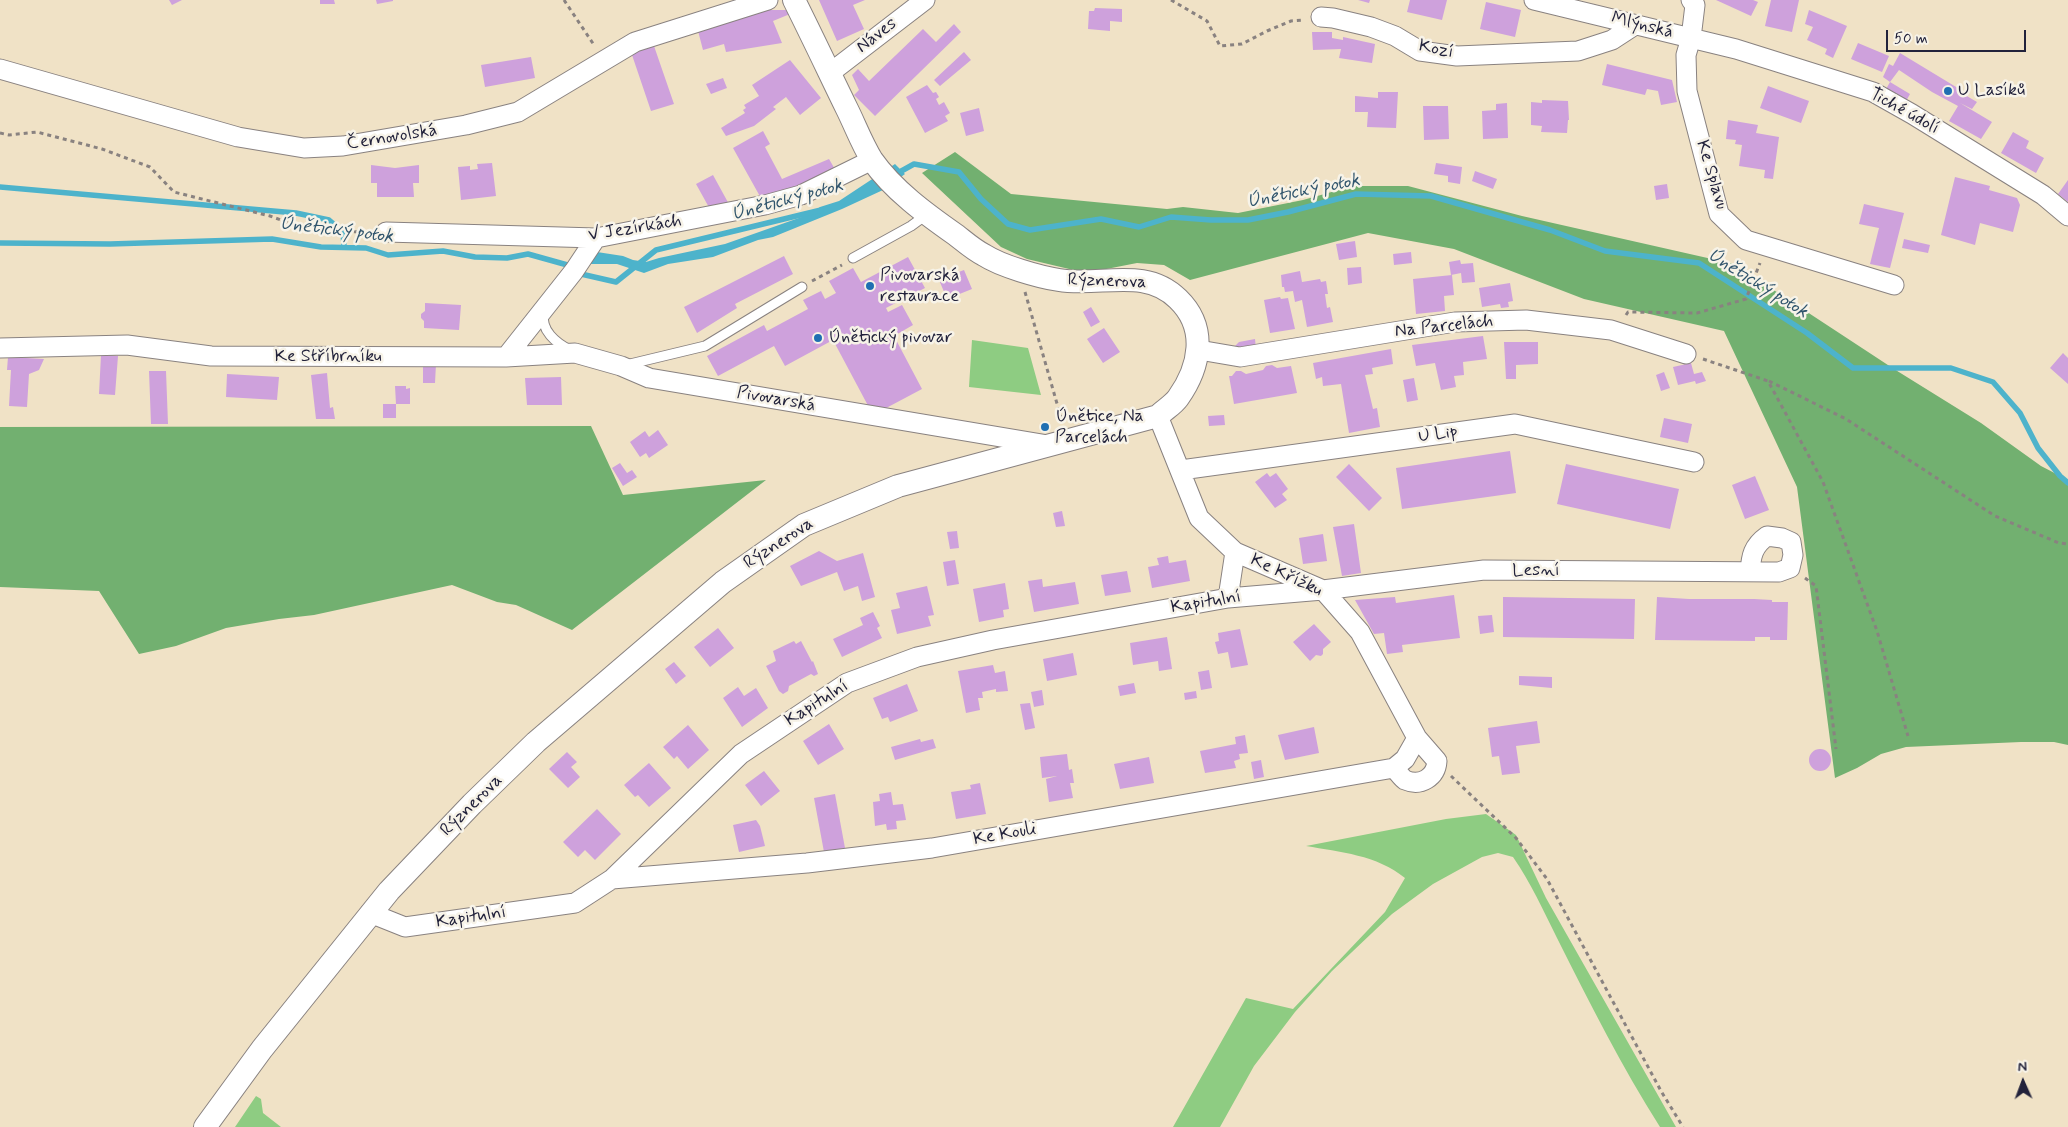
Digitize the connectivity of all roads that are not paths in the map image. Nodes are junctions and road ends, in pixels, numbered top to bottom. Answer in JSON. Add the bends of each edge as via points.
{"nodes":[{"id":1,"x":768,"y":0,"type":"edge"},
{"id":2,"x":794,"y":0,"type":"edge"},
{"id":3,"x":924,"y":0,"type":"edge"},
{"id":4,"x":1534,"y":0,"type":"edge"},
{"id":5,"x":1691,"y":0,"type":"edge"},
{"id":6,"x":1321,"y":18,"type":"road end"},
{"id":7,"x":1635,"y":25,"type":"junction"},
{"id":8,"x":1691,"y":38,"type":"junction"},
{"id":9,"x":0,"y":69,"type":"edge"},
{"id":10,"x":830,"y":73,"type":"junction"},
{"id":11,"x":872,"y":160,"type":"junction"},
{"id":12,"x":927,"y":214,"type":"junction"},
{"id":13,"x":2068,"y":216,"type":"edge"},
{"id":14,"x":386,"y":232,"type":"road end"},
{"id":15,"x":593,"y":241,"type":"junction"},
{"id":16,"x":853,"y":258,"type":"road end"},
{"id":17,"x":1894,"y":285,"type":"dead end"},
{"id":18,"x":802,"y":287,"type":"road end"},
{"id":19,"x":545,"y":308,"type":"junction"},
{"id":20,"x":0,"y":348,"type":"edge"},
{"id":21,"x":1199,"y":350,"type":"junction"},
{"id":22,"x":576,"y":353,"type":"junction"},
{"id":23,"x":1686,"y":354,"type":"road end"},
{"id":24,"x":506,"y":358,"type":"junction"},
{"id":25,"x":621,"y":366,"type":"junction"},
{"id":26,"x":1158,"y":416,"type":"junction"},
{"id":27,"x":1058,"y":443,"type":"junction"},
{"id":28,"x":1694,"y":462,"type":"dead end"},
{"id":29,"x":1181,"y":470,"type":"junction"},
{"id":30,"x":1235,"y":552,"type":"junction"},
{"id":31,"x":1750,"y":572,"type":"junction"},
{"id":32,"x":1323,"y":590,"type":"junction"},
{"id":33,"x":1228,"y":598,"type":"junction"},
{"id":34,"x":1417,"y":738,"type":"junction"},
{"id":35,"x":1394,"y":768,"type":"junction"},
{"id":36,"x":612,"y":879,"type":"junction"},
{"id":37,"x":370,"y":913,"type":"junction"},
{"id":38,"x":205,"y":1127,"type":"edge"}],
"edges":[{"from":1,"to":9,"type":"street","name":"Černovolská","via":[[635,42],[518,112],[466,125],[343,146],[304,148],[238,137]]},
{"from":2,"to":10,"type":"street"},
{"from":3,"to":10,"type":"street","name":"Náves"},
{"from":4,"to":7,"type":"street","name":"Mlýnská"},
{"from":5,"to":8,"type":"street","name":"Ke Splavu","via":[[1695,5]]},
{"from":6,"to":7,"type":"street","name":"Kozí","via":[[1371,27],[1420,51],[1456,56],[1578,51],[1612,40]]},
{"from":7,"to":8,"type":"street","name":"Mlýnská"},
{"from":8,"to":13,"type":"street","name":"Tiché údolí","via":[[1873,92],[2044,195]]},
{"from":8,"to":17,"type":"street","name":"Ke Splavu","via":[[1686,55],[1687,91],[1720,214],[1746,240]]},
{"from":10,"to":11,"type":"street"},
{"from":11,"to":12,"type":"street","name":"Rýznerova"},
{"from":11,"to":15,"type":"street","name":"V Jezírkách","via":[[801,195]]},
{"from":12,"to":16,"type":"lane","via":[[912,226]]},
{"from":12,"to":21,"type":"street","name":"Rýznerova","via":[[984,256],[1024,271],[1059,280],[1143,280],[1162,287],[1192,316]]},
{"from":14,"to":15,"type":"street","name":"V Jezírkách"},
{"from":15,"to":19,"type":"street"},
{"from":18,"to":25,"type":"lane","via":[[705,346]]},
{"from":19,"to":22,"type":"lane","via":[[545,327],[553,340]]},
{"from":19,"to":24,"type":"street"},
{"from":20,"to":24,"type":"street","name":"Ke Stříbrníku","via":[[127,345],[211,356]]},
{"from":21,"to":23,"type":"street","name":"Na Parcelách","via":[[1240,357],[1455,322],[1526,320],[1611,330]]},
{"from":21,"to":26,"type":"street","name":"Rýznerova","via":[[1177,399]]},
{"from":22,"to":24,"type":"street","name":"Pivovarská"},
{"from":22,"to":25,"type":"street","name":"Pivovarská"},
{"from":25,"to":27,"type":"street","name":"Pivovarská","via":[[649,378]]},
{"from":26,"to":27,"type":"street","name":"Rýznerova"},
{"from":26,"to":29,"type":"street","name":"Ke Křížku"},
{"from":27,"to":37,"type":"street","name":"Rýznerova","via":[[898,486],[804,525],[722,582],[536,742],[472,804]]},
{"from":28,"to":29,"type":"street","name":"U Lip","via":[[1515,424]]},
{"from":29,"to":30,"type":"street","name":"Ke Křížku","via":[[1199,518]]},
{"from":30,"to":32,"type":"street","name":"Ke Křížku"},
{"from":30,"to":33,"type":"street"},
{"from":31,"to":31,"type":"street","name":"Lesní","via":[[1779,572],[1790,568],[1791,542],[1767,536],[1754,549]]},
{"from":31,"to":32,"type":"street","name":"Lesní","via":[[1484,570]]},
{"from":32,"to":33,"type":"street","name":"Kapitulní"},
{"from":32,"to":34,"type":"street","name":"Ke Křížku","via":[[1360,632]]},
{"from":33,"to":36,"type":"street","name":"Kapitulní","via":[[993,640],[917,657],[847,683],[741,754]]},
{"from":34,"to":35,"type":"street","via":[[1405,759]]},
{"from":34,"to":35,"type":"street","via":[[1437,761],[1432,777],[1422,782],[1405,780]]},
{"from":35,"to":36,"type":"street","name":"Ke Kouli","via":[[932,848],[807,863]]},
{"from":36,"to":37,"type":"street","name":"Kapitulní","via":[[575,903],[415,926],[405,927]]},
{"from":37,"to":38,"type":"street","name":"Rýznerova"}]}
